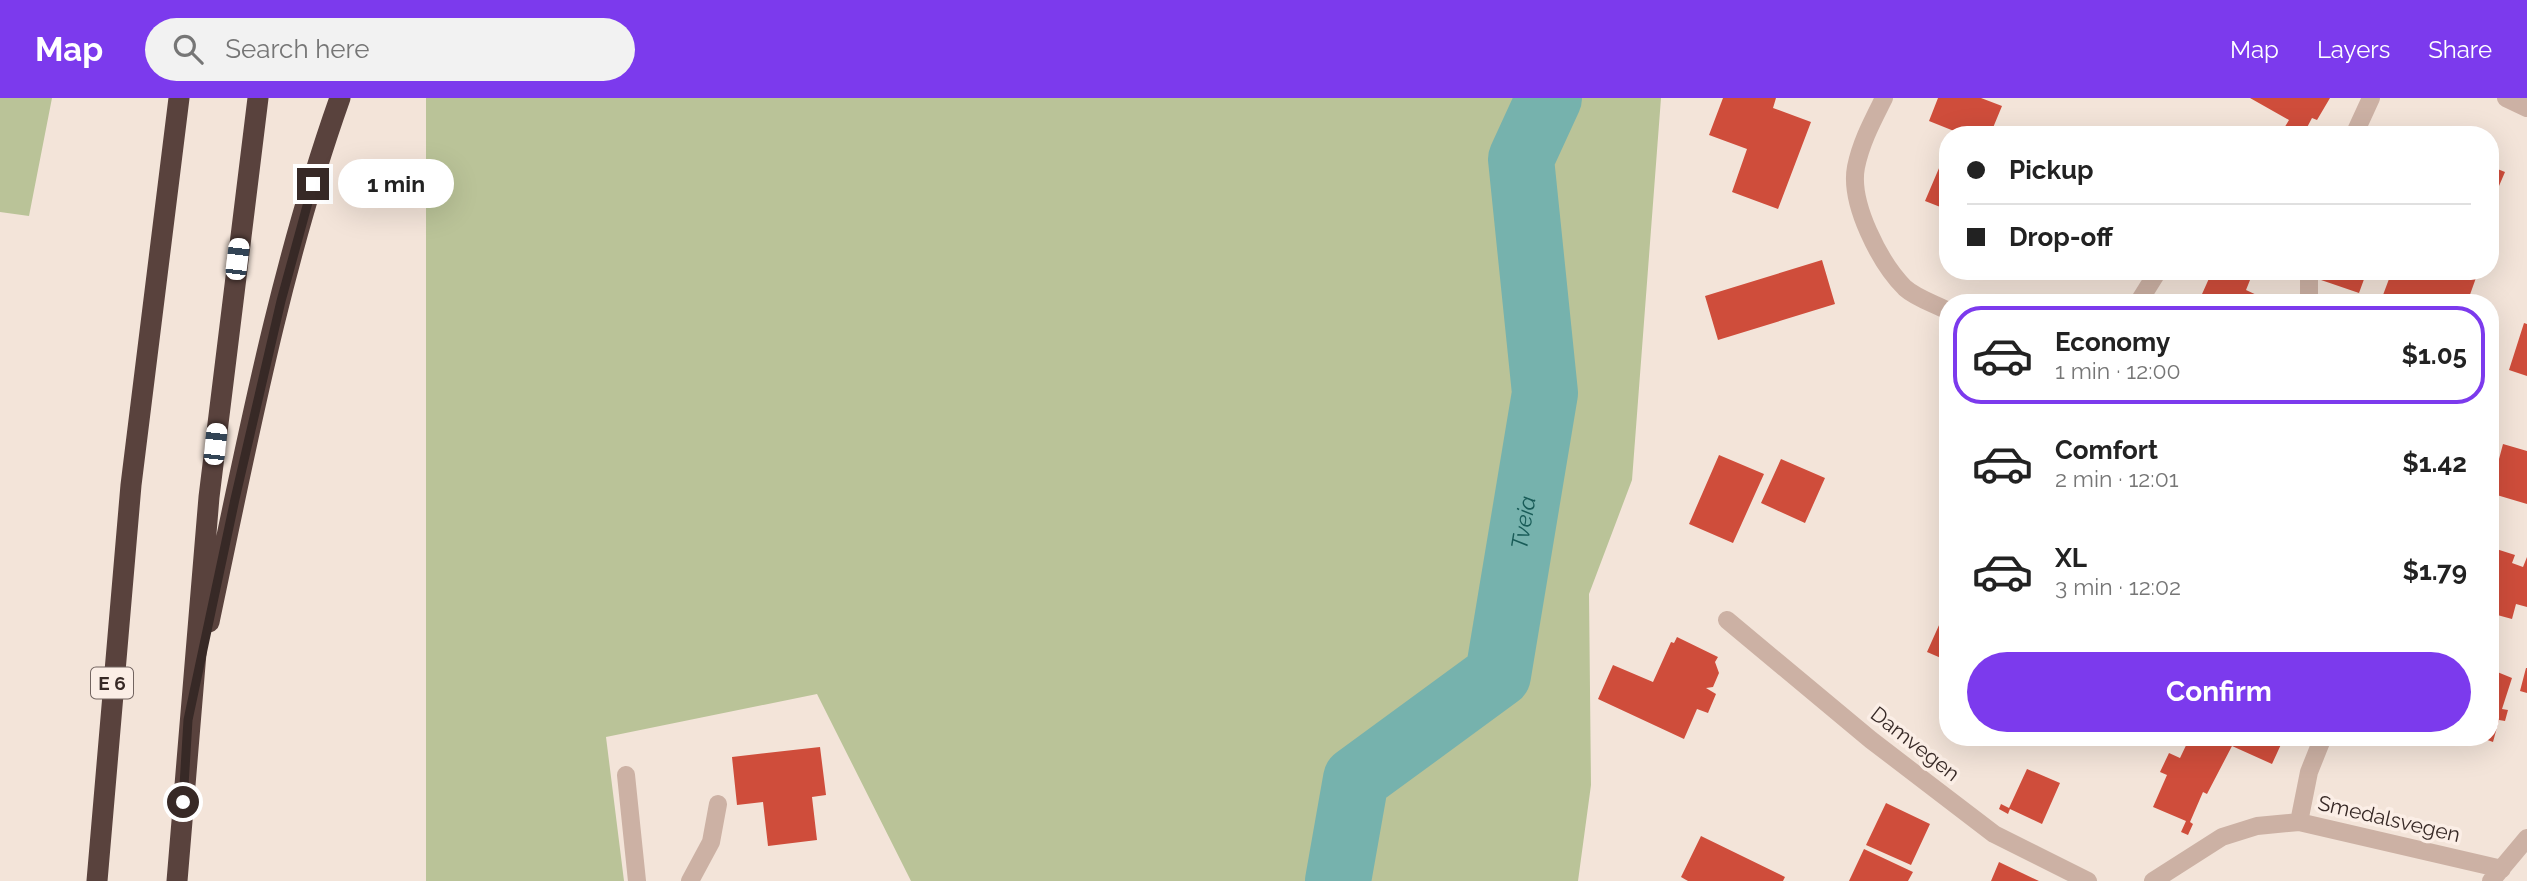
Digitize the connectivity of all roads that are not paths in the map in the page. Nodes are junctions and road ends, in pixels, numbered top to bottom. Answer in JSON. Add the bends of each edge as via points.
{"nodes":[{"id":1,"x":179,"y":98,"type":"edge"},
{"id":2,"x":258,"y":98,"type":"edge"},
{"id":3,"x":340,"y":98,"type":"edge"},
{"id":4,"x":1884,"y":98,"type":"edge"},
{"id":5,"x":2371,"y":98,"type":"edge"},
{"id":6,"x":2506,"y":98,"type":"edge"},
{"id":7,"x":2527,"y":108,"type":"edge"},
{"id":8,"x":2358,"y":126,"type":"edge"},
{"id":9,"x":1939,"y":306,"type":"edge"},
{"id":10,"x":1727,"y":620,"type":"dead end"},
{"id":11,"x":188,"y":720,"type":"junction"},
{"id":12,"x":2319,"y":746,"type":"edge"},
{"id":13,"x":626,"y":775,"type":"dead end"},
{"id":14,"x":718,"y":804,"type":"dead end"},
{"id":15,"x":2299,"y":822,"type":"junction"},
{"id":16,"x":2527,"y":838,"type":"edge"},
{"id":17,"x":2508,"y":866,"type":"edge"},
{"id":18,"x":97,"y":881,"type":"edge"},
{"id":19,"x":177,"y":881,"type":"edge"},
{"id":20,"x":637,"y":881,"type":"edge"},
{"id":21,"x":690,"y":881,"type":"edge"},
{"id":22,"x":2088,"y":881,"type":"edge"},
{"id":23,"x":2153,"y":881,"type":"edge"}],
"edges":[{"from":1,"to":18,"type":"highway","number":"E 6","via":[[131,485]]},
{"from":2,"to":11,"type":"highway","via":[[219,405]]},
{"from":3,"to":11,"type":"highway","via":[[281,301]]},
{"from":4,"to":9,"type":"street","via":[[1855,170],[1861,216],[1906,289]]},
{"from":5,"to":8,"type":"street"},
{"from":6,"to":7,"type":"street"},
{"from":10,"to":22,"type":"street","name":"Damvegen","via":[[1871,740],[1994,834]]},
{"from":11,"to":19,"type":"highway"},
{"from":12,"to":15,"type":"street"},
{"from":13,"to":20,"type":"street"},
{"from":14,"to":21,"type":"street","via":[[711,842]]},
{"from":15,"to":17,"type":"street","name":"Smedalsvegen"},
{"from":15,"to":23,"type":"street","name":"Smedalsvegen","via":[[2257,826],[2222,837]]},
{"from":16,"to":17,"type":"street"}]}
